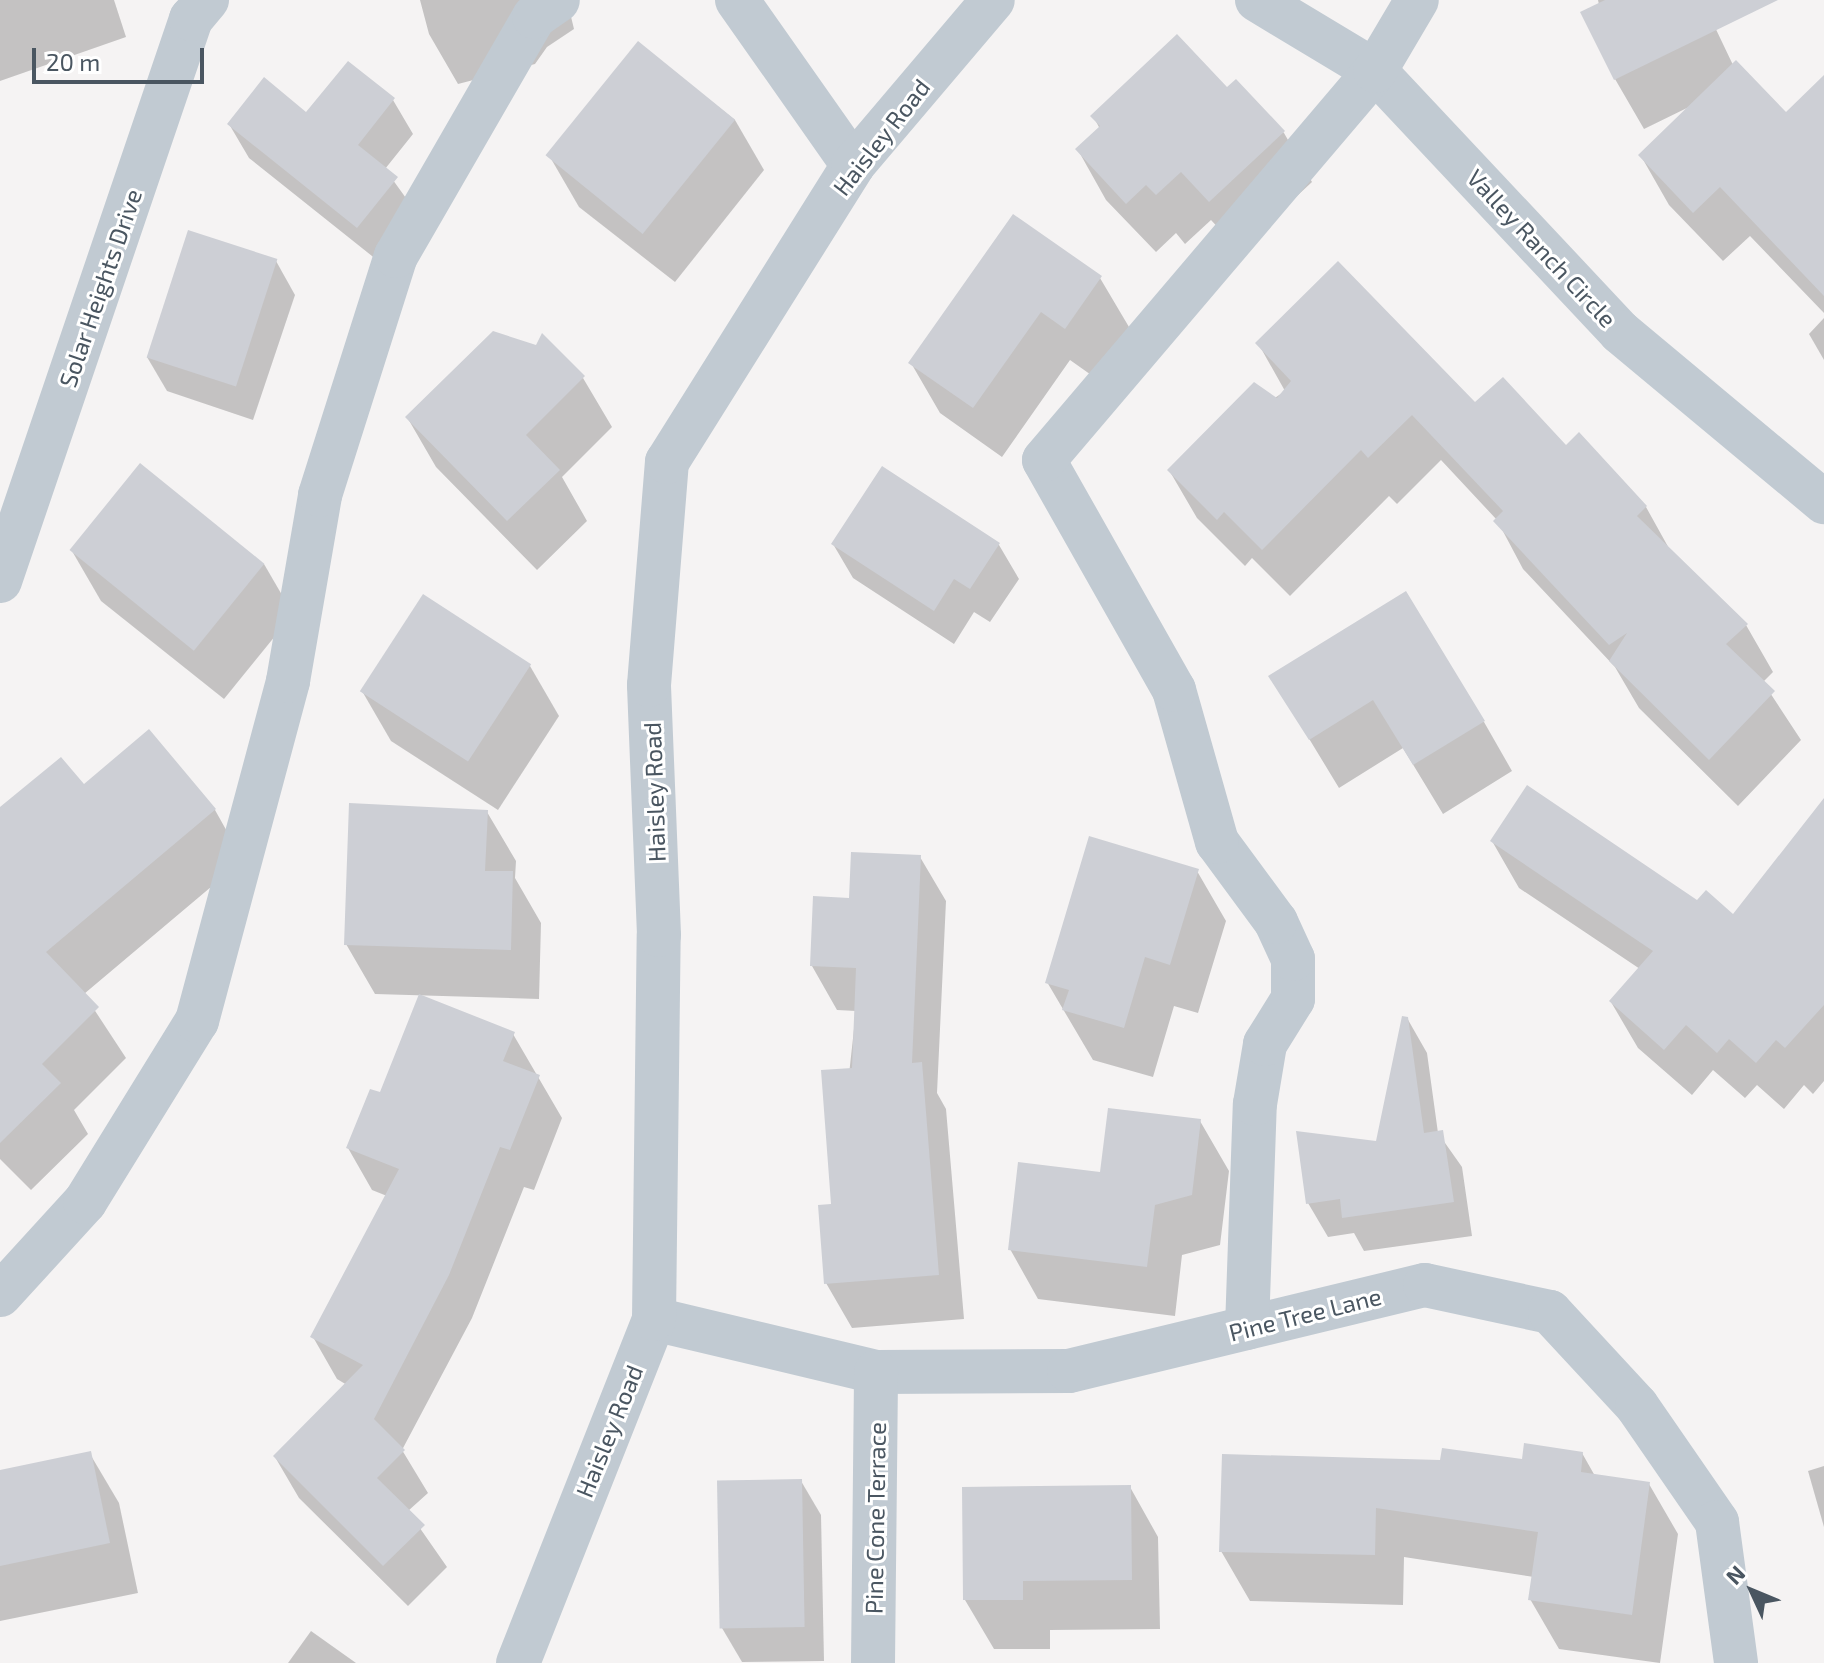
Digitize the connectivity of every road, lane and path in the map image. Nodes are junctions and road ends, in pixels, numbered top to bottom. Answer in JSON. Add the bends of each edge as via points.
{"nodes":[{"id":1,"x":207,"y":0,"type":"edge"},
{"id":2,"x":558,"y":0,"type":"edge"},
{"id":3,"x":737,"y":0,"type":"edge"},
{"id":4,"x":993,"y":0,"type":"edge"},
{"id":5,"x":1257,"y":0,"type":"edge"},
{"id":6,"x":1417,"y":0,"type":"edge"},
{"id":7,"x":1375,"y":71,"type":"junction"},
{"id":8,"x":853,"y":165,"type":"junction"},
{"id":9,"x":1824,"y":502,"type":"edge"},
{"id":10,"x":0,"y":581,"type":"edge"},
{"id":11,"x":0,"y":1295,"type":"edge"},
{"id":12,"x":654,"y":1319,"type":"junction"},
{"id":13,"x":1247,"y":1328,"type":"junction"},
{"id":14,"x":876,"y":1372,"type":"junction"},
{"id":15,"x":518,"y":1663,"type":"edge"},
{"id":16,"x":873,"y":1663,"type":"edge"},
{"id":17,"x":1736,"y":1663,"type":"edge"}],
"edges":[{"from":1,"to":10,"type":"street","name":"Solar Heights Drive","via":[[191,19]]},
{"from":2,"to":11,"type":"street","via":[[534,17],[396,256],[320,495],[288,681],[197,1021],[85,1202]]},
{"from":3,"to":8,"type":"street"},
{"from":4,"to":8,"type":"street","name":"Haisley Road"},
{"from":5,"to":7,"type":"street","name":"Valley Ranch Circle"},
{"from":6,"to":7,"type":"street"},
{"from":7,"to":9,"type":"street","name":"Valley Ranch Circle","via":[[1620,332]]},
{"from":7,"to":13,"type":"street","via":[[1044,460],[1174,690],[1217,842],[1276,922],[1293,959],[1293,999],[1265,1044],[1255,1104]]},
{"from":8,"to":12,"type":"street","name":"Haisley Road","via":[[667,462],[649,685],[659,935]]},
{"from":12,"to":14,"type":"street","name":"Pine Tree Lane"},
{"from":12,"to":15,"type":"street","name":"Haisley Road"},
{"from":13,"to":14,"type":"street","name":"Pine Tree Lane","via":[[1069,1371]]},
{"from":13,"to":17,"type":"street","name":"Pine Tree Lane","via":[[1425,1285],[1550,1312],[1637,1406],[1717,1522]]},
{"from":14,"to":16,"type":"street","name":"Pine Cone Terrace"}]}
